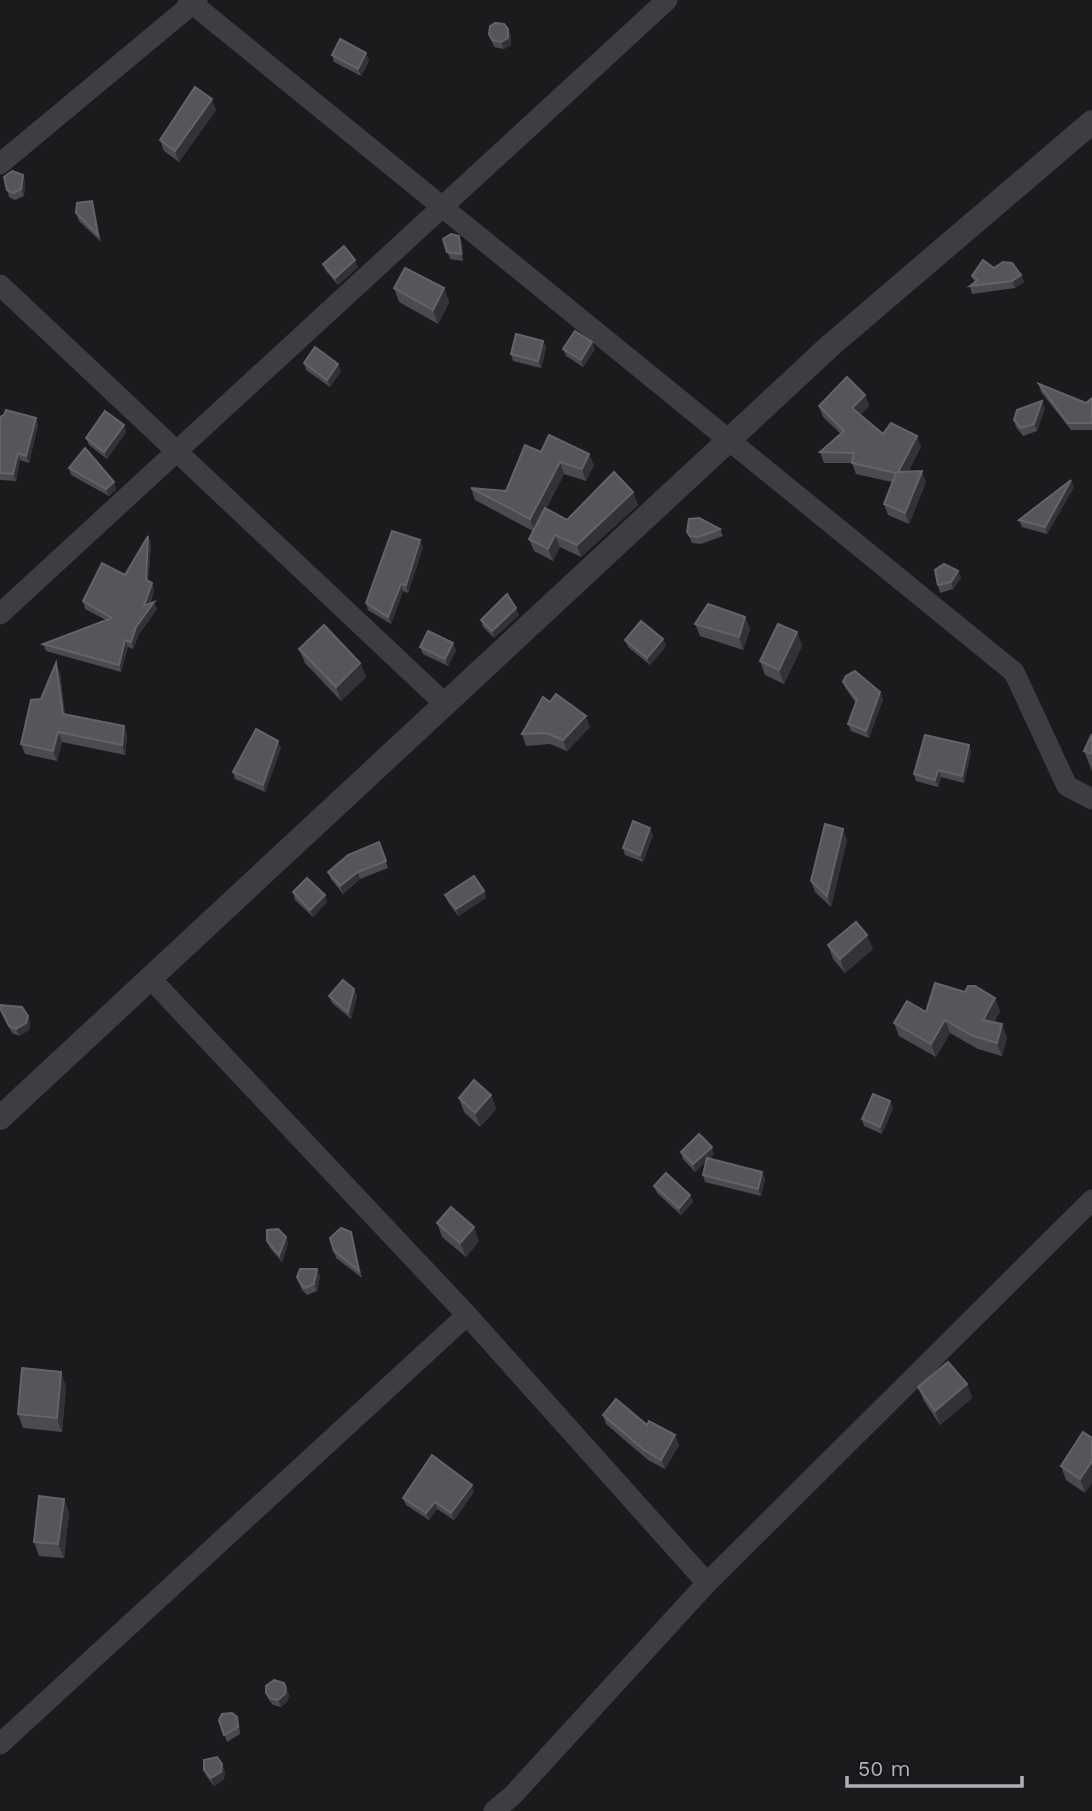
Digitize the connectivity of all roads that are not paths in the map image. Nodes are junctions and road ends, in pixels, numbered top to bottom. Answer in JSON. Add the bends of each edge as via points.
{"nodes":[{"id":1,"x":667,"y":0,"type":"edge"},
{"id":2,"x":193,"y":1,"type":"edge"},
{"id":3,"x":1092,"y":122,"type":"edge"},
{"id":4,"x":0,"y":164,"type":"edge"},
{"id":5,"x":443,"y":205,"type":"junction"},
{"id":6,"x":0,"y":285,"type":"edge"},
{"id":7,"x":728,"y":441,"type":"junction"},
{"id":8,"x":175,"y":450,"type":"junction"},
{"id":9,"x":0,"y":614,"type":"edge"},
{"id":10,"x":445,"y":704,"type":"junction"},
{"id":11,"x":1092,"y":799,"type":"edge"},
{"id":12,"x":150,"y":978,"type":"junction"},
{"id":13,"x":0,"y":1118,"type":"edge"},
{"id":14,"x":1092,"y":1200,"type":"edge"},
{"id":15,"x":467,"y":1315,"type":"junction"},
{"id":16,"x":707,"y":1583,"type":"junction"},
{"id":17,"x":0,"y":1744,"type":"edge"},
{"id":18,"x":494,"y":1811,"type":"edge"}],
"edges":[{"from":1,"to":5,"type":"street"},
{"from":2,"to":4,"type":"street"},
{"from":2,"to":5,"type":"street"},
{"from":3,"to":7,"type":"street","via":[[831,345]]},
{"from":5,"to":7,"type":"street"},
{"from":5,"to":8,"type":"street"},
{"from":6,"to":8,"type":"street"},
{"from":7,"to":10,"type":"street"},
{"from":7,"to":11,"type":"street","via":[[1014,672],[1067,786]]},
{"from":8,"to":9,"type":"street"},
{"from":8,"to":10,"type":"street"},
{"from":10,"to":12,"type":"street"},
{"from":12,"to":13,"type":"street"},
{"from":12,"to":15,"type":"street"},
{"from":14,"to":16,"type":"street"},
{"from":15,"to":16,"type":"street"},
{"from":15,"to":17,"type":"street"},
{"from":16,"to":18,"type":"street"}]}
